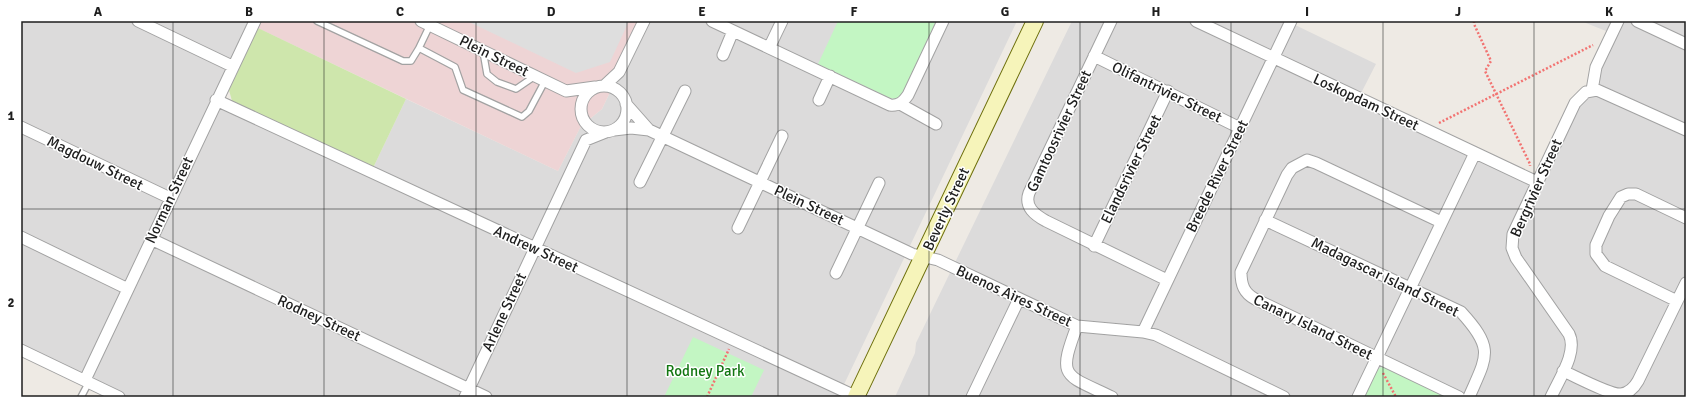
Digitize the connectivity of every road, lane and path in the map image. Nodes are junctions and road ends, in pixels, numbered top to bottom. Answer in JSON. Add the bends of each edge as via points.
{"nodes":[{"id":1,"x":138,"y":21,"type":"edge"},
{"id":2,"x":255,"y":21,"type":"edge"},
{"id":3,"x":317,"y":21,"type":"edge"},
{"id":4,"x":712,"y":21,"type":"edge"},
{"id":5,"x":782,"y":21,"type":"edge"},
{"id":6,"x":943,"y":21,"type":"edge"},
{"id":7,"x":1035,"y":21,"type":"edge"},
{"id":8,"x":1111,"y":21,"type":"edge"},
{"id":9,"x":1196,"y":21,"type":"edge"},
{"id":10,"x":1291,"y":21,"type":"edge"},
{"id":11,"x":1474,"y":21,"type":"edge"},
{"id":12,"x":1618,"y":21,"type":"edge"},
{"id":13,"x":1637,"y":21,"type":"edge"},
{"id":14,"x":640,"y":22,"type":"edge"},
{"id":15,"x":426,"y":23,"type":"edge"},
{"id":16,"x":733,"y":31,"type":"junction"},
{"id":17,"x":1609,"y":41,"type":"junction"},
{"id":18,"x":1686,"y":44,"type":"edge"},
{"id":19,"x":419,"y":48,"type":"junction"},
{"id":20,"x":769,"y":48,"type":"junction"},
{"id":21,"x":483,"y":51,"type":"junction"},
{"id":22,"x":723,"y":55,"type":"dead end"},
{"id":23,"x":1094,"y":56,"type":"junction"},
{"id":24,"x":1273,"y":58,"type":"junction"},
{"id":25,"x":232,"y":66,"type":"junction"},
{"id":26,"x":620,"y":72,"type":"junction"},
{"id":27,"x":830,"y":76,"type":"junction"},
{"id":28,"x":541,"y":78,"type":"junction"},
{"id":29,"x":600,"y":86,"type":"junction"},
{"id":30,"x":1592,"y":90,"type":"junction"},
{"id":31,"x":566,"y":91,"type":"junction"},
{"id":32,"x":685,"y":91,"type":"dead end"},
{"id":33,"x":1168,"y":92,"type":"junction"},
{"id":34,"x":1496,"y":94,"type":"junction"},
{"id":35,"x":216,"y":100,"type":"junction"},
{"id":36,"x":625,"y":100,"type":"junction"},
{"id":37,"x":819,"y":100,"type":"dead end"},
{"id":38,"x":900,"y":104,"type":"junction"},
{"id":39,"x":581,"y":112,"type":"junction"},
{"id":40,"x":936,"y":124,"type":"dead end"},
{"id":41,"x":21,"y":127,"type":"edge"},
{"id":42,"x":1240,"y":128,"type":"junction"},
{"id":43,"x":649,"y":130,"type":"junction"},
{"id":44,"x":1686,"y":130,"type":"edge"},
{"id":45,"x":610,"y":131,"type":"junction"},
{"id":46,"x":1433,"y":133,"type":"junction"},
{"id":47,"x":662,"y":136,"type":"junction"},
{"id":48,"x":782,"y":136,"type":"dead end"},
{"id":49,"x":586,"y":140,"type":"junction"},
{"id":50,"x":1475,"y":153,"type":"junction"},
{"id":51,"x":1531,"y":180,"type":"junction"},
{"id":52,"x":640,"y":182,"type":"dead end"},
{"id":53,"x":760,"y":182,"type":"junction"},
{"id":54,"x":880,"y":182,"type":"dead end"},
{"id":55,"x":170,"y":198,"type":"junction"},
{"id":56,"x":1686,"y":218,"type":"edge"},
{"id":57,"x":1266,"y":220,"type":"junction"},
{"id":58,"x":1442,"y":222,"type":"junction"},
{"id":59,"x":738,"y":228,"type":"dead end"},
{"id":60,"x":858,"y":229,"type":"junction"},
{"id":61,"x":21,"y":237,"type":"edge"},
{"id":62,"x":151,"y":239,"type":"junction"},
{"id":63,"x":1094,"y":246,"type":"junction"},
{"id":64,"x":534,"y":248,"type":"junction"},
{"id":65,"x":923,"y":257,"type":"junction"},
{"id":66,"x":836,"y":274,"type":"dead end"},
{"id":67,"x":1167,"y":280,"type":"junction"},
{"id":68,"x":1686,"y":283,"type":"edge"},
{"id":69,"x":1410,"y":288,"type":"junction"},
{"id":70,"x":128,"y":289,"type":"junction"},
{"id":71,"x":1019,"y":300,"type":"junction"},
{"id":72,"x":1677,"y":302,"type":"junction"},
{"id":73,"x":1077,"y":326,"type":"junction"},
{"id":74,"x":1143,"y":332,"type":"junction"},
{"id":75,"x":734,"y":340,"type":"junction"},
{"id":76,"x":21,"y":350,"type":"edge"},
{"id":77,"x":1380,"y":359,"type":"junction"},
{"id":78,"x":1563,"y":371,"type":"junction"},
{"id":79,"x":87,"y":381,"type":"junction"},
{"id":80,"x":467,"y":393,"type":"edge"},
{"id":81,"x":81,"y":397,"type":"edge"},
{"id":82,"x":119,"y":397,"type":"edge"},
{"id":83,"x":486,"y":397,"type":"edge"},
{"id":84,"x":707,"y":397,"type":"edge"},
{"id":85,"x":857,"y":397,"type":"edge"},
{"id":86,"x":972,"y":397,"type":"edge"},
{"id":87,"x":1112,"y":397,"type":"edge"},
{"id":88,"x":1284,"y":397,"type":"edge"},
{"id":89,"x":1358,"y":397,"type":"edge"},
{"id":90,"x":1396,"y":397,"type":"edge"},
{"id":91,"x":1459,"y":397,"type":"edge"},
{"id":92,"x":1468,"y":397,"type":"edge"},
{"id":93,"x":1551,"y":397,"type":"edge"}],
"edges":[{"from":1,"to":25,"type":"street"},
{"from":2,"to":25,"type":"street","name":"Norman Street"},
{"from":3,"to":19,"type":"lane","via":[[402,61],[411,61]]},
{"from":4,"to":16,"type":"street"},
{"from":5,"to":20,"type":"street"},
{"from":6,"to":38,"type":"street","via":[[908,95]]},
{"from":7,"to":65,"type":"street","name":"Beverly Street"},
{"from":8,"to":23,"type":"street","name":"Gamtoosrivier Street"},
{"from":9,"to":24,"type":"street","name":"Loskopdam Street"},
{"from":10,"to":24,"type":"street","name":"Breede River Street"},
{"from":11,"to":34,"type":"path","via":[[1491,61],[1485,71]]},
{"from":12,"to":17,"type":"street"},
{"from":13,"to":18,"type":"street"},
{"from":14,"to":26,"type":"street"},
{"from":15,"to":19,"type":"lane"},
{"from":15,"to":21,"type":"street","name":"Plein Street"},
{"from":16,"to":20,"type":"street"},
{"from":16,"to":22,"type":"street"},
{"from":17,"to":30,"type":"street","via":[[1596,67]]},
{"from":17,"to":34,"type":"path","via":[[1598,43]]},
{"from":19,"to":28,"type":"lane","via":[[455,67],[463,90],[519,117],[527,114]]},
{"from":20,"to":27,"type":"street"},
{"from":21,"to":28,"type":"street","name":"Plein Street"},
{"from":21,"to":28,"type":"lane","via":[[487,74],[497,82],[516,89]]},
{"from":23,"to":33,"type":"street","name":"Olifantrivier Street"},
{"from":23,"to":63,"type":"street","name":"Gamtoosrivier Street","via":[[1027,198],[1035,215]]},
{"from":24,"to":42,"type":"street","name":"Breede River Street"},
{"from":24,"to":46,"type":"street","name":"Loskopdam Street"},
{"from":25,"to":35,"type":"street","name":"Norman Street"},
{"from":26,"to":29,"type":"street"},
{"from":26,"to":36,"type":"street"},
{"from":27,"to":37,"type":"street"},
{"from":27,"to":38,"type":"street","via":[[890,105]]},
{"from":28,"to":31,"type":"street","name":"Plein Street"},
{"from":29,"to":31,"type":"street"},
{"from":29,"to":36,"type":"street","via":[[612,87]]},
{"from":29,"to":39,"type":"street","via":[[584,96]]},
{"from":30,"to":44,"type":"street","via":[[1605,92]]},
{"from":30,"to":51,"type":"street","name":"Bergrivier Street","via":[[1582,95],[1575,103]]},
{"from":31,"to":39,"type":"street","name":"Plein Street"},
{"from":32,"to":47,"type":"street"},
{"from":33,"to":42,"type":"street","name":"Olifantrivier Street"},
{"from":33,"to":63,"type":"street","name":"Elandsrivier Street"},
{"from":34,"to":46,"type":"path","via":[[1437,124]]},
{"from":34,"to":51,"type":"path","via":[[1530,164]]},
{"from":35,"to":55,"type":"street","name":"Norman Street"},
{"from":35,"to":64,"type":"street","name":"Andrew Street"},
{"from":36,"to":43,"type":"street","name":"Plein Street"},
{"from":36,"to":45,"type":"street","via":[[624,119]]},
{"from":38,"to":40,"type":"street"},
{"from":39,"to":45,"type":"street","via":[[591,128]]},
{"from":39,"to":49,"type":"street"},
{"from":41,"to":55,"type":"street","name":"Magdouw Street"},
{"from":42,"to":67,"type":"street","name":"Breede River Street"},
{"from":43,"to":45,"type":"street","name":"Plein Street","via":[[631,128]]},
{"from":43,"to":47,"type":"street","name":"Plein Street"},
{"from":45,"to":49,"type":"street"},
{"from":46,"to":50,"type":"street","name":"Loskopdam Street"},
{"from":47,"to":52,"type":"street"},
{"from":47,"to":53,"type":"street","name":"Plein Street"},
{"from":48,"to":53,"type":"street","name":"Plein Street"},
{"from":49,"to":64,"type":"street","name":"Arlene Street"},
{"from":50,"to":51,"type":"street","name":"Loskopdam Street"},
{"from":50,"to":58,"type":"street"},
{"from":51,"to":78,"type":"street","name":"Bergrivier Street","via":[[1513,234],[1512,248],[1516,258],[1571,338],[1572,351]]},
{"from":53,"to":59,"type":"street","name":"Plein Street"},
{"from":53,"to":60,"type":"street","name":"Plein Street"},
{"from":54,"to":60,"type":"street","name":"Plein Street"},
{"from":55,"to":62,"type":"street","name":"Norman Street"},
{"from":56,"to":72,"type":"street","via":[[1636,194],[1624,195],[1617,201],[1595,249],[1598,259],[1604,266]]},
{"from":57,"to":58,"type":"street","name":"Canary Island Street","via":[[1287,175],[1292,168],[1307,160]]},
{"from":57,"to":69,"type":"street","name":"Madagascar Island Street"},
{"from":57,"to":77,"type":"street","name":"Canary Island Street","via":[[1241,272],[1241,281],[1248,295]]},
{"from":58,"to":69,"type":"street"},
{"from":60,"to":65,"type":"street","name":"Plein Street"},
{"from":60,"to":66,"type":"street","name":"Plein Street"},
{"from":61,"to":70,"type":"street"},
{"from":62,"to":70,"type":"street","name":"Norman Street"},
{"from":62,"to":80,"type":"street","name":"Rodney Street"},
{"from":63,"to":67,"type":"street","name":"Gamtoosrivier Street"},
{"from":64,"to":75,"type":"street","name":"Andrew Street"},
{"from":64,"to":80,"type":"street","name":"Arlene Street"},
{"from":65,"to":71,"type":"street","name":"Buenos Aires Street","via":[[938,260]]},
{"from":65,"to":85,"type":"street","name":"Beverly Street"},
{"from":67,"to":74,"type":"street","name":"Breede River Street"},
{"from":68,"to":72,"type":"street"},
{"from":69,"to":77,"type":"street"},
{"from":69,"to":92,"type":"street","name":"Madagascar Island Street","via":[[1461,312],[1479,334],[1486,352]]},
{"from":70,"to":79,"type":"street","name":"Norman Street"},
{"from":71,"to":73,"type":"street","name":"Buenos Aires Street"},
{"from":71,"to":86,"type":"street"},
{"from":72,"to":78,"type":"street","via":[[1632,390],[1615,394]]},
{"from":73,"to":74,"type":"street","name":"Buenos Aires Street"},
{"from":73,"to":87,"type":"street","via":[[1067,353],[1067,371],[1072,377]]},
{"from":74,"to":88,"type":"street","name":"Buenos Aires Street","via":[[1156,335]]},
{"from":75,"to":84,"type":"path"},
{"from":75,"to":85,"type":"street","name":"Andrew Street"},
{"from":76,"to":79,"type":"street"},
{"from":77,"to":89,"type":"street"},
{"from":77,"to":90,"type":"path","via":[[1381,369]]},
{"from":77,"to":91,"type":"street","name":"Canary Island Street"},
{"from":78,"to":93,"type":"street","name":"Bergrivier Street"},
{"from":79,"to":81,"type":"lane"},
{"from":79,"to":82,"type":"street"},
{"from":80,"to":83,"type":"street","name":"Rodney Street"}]}
